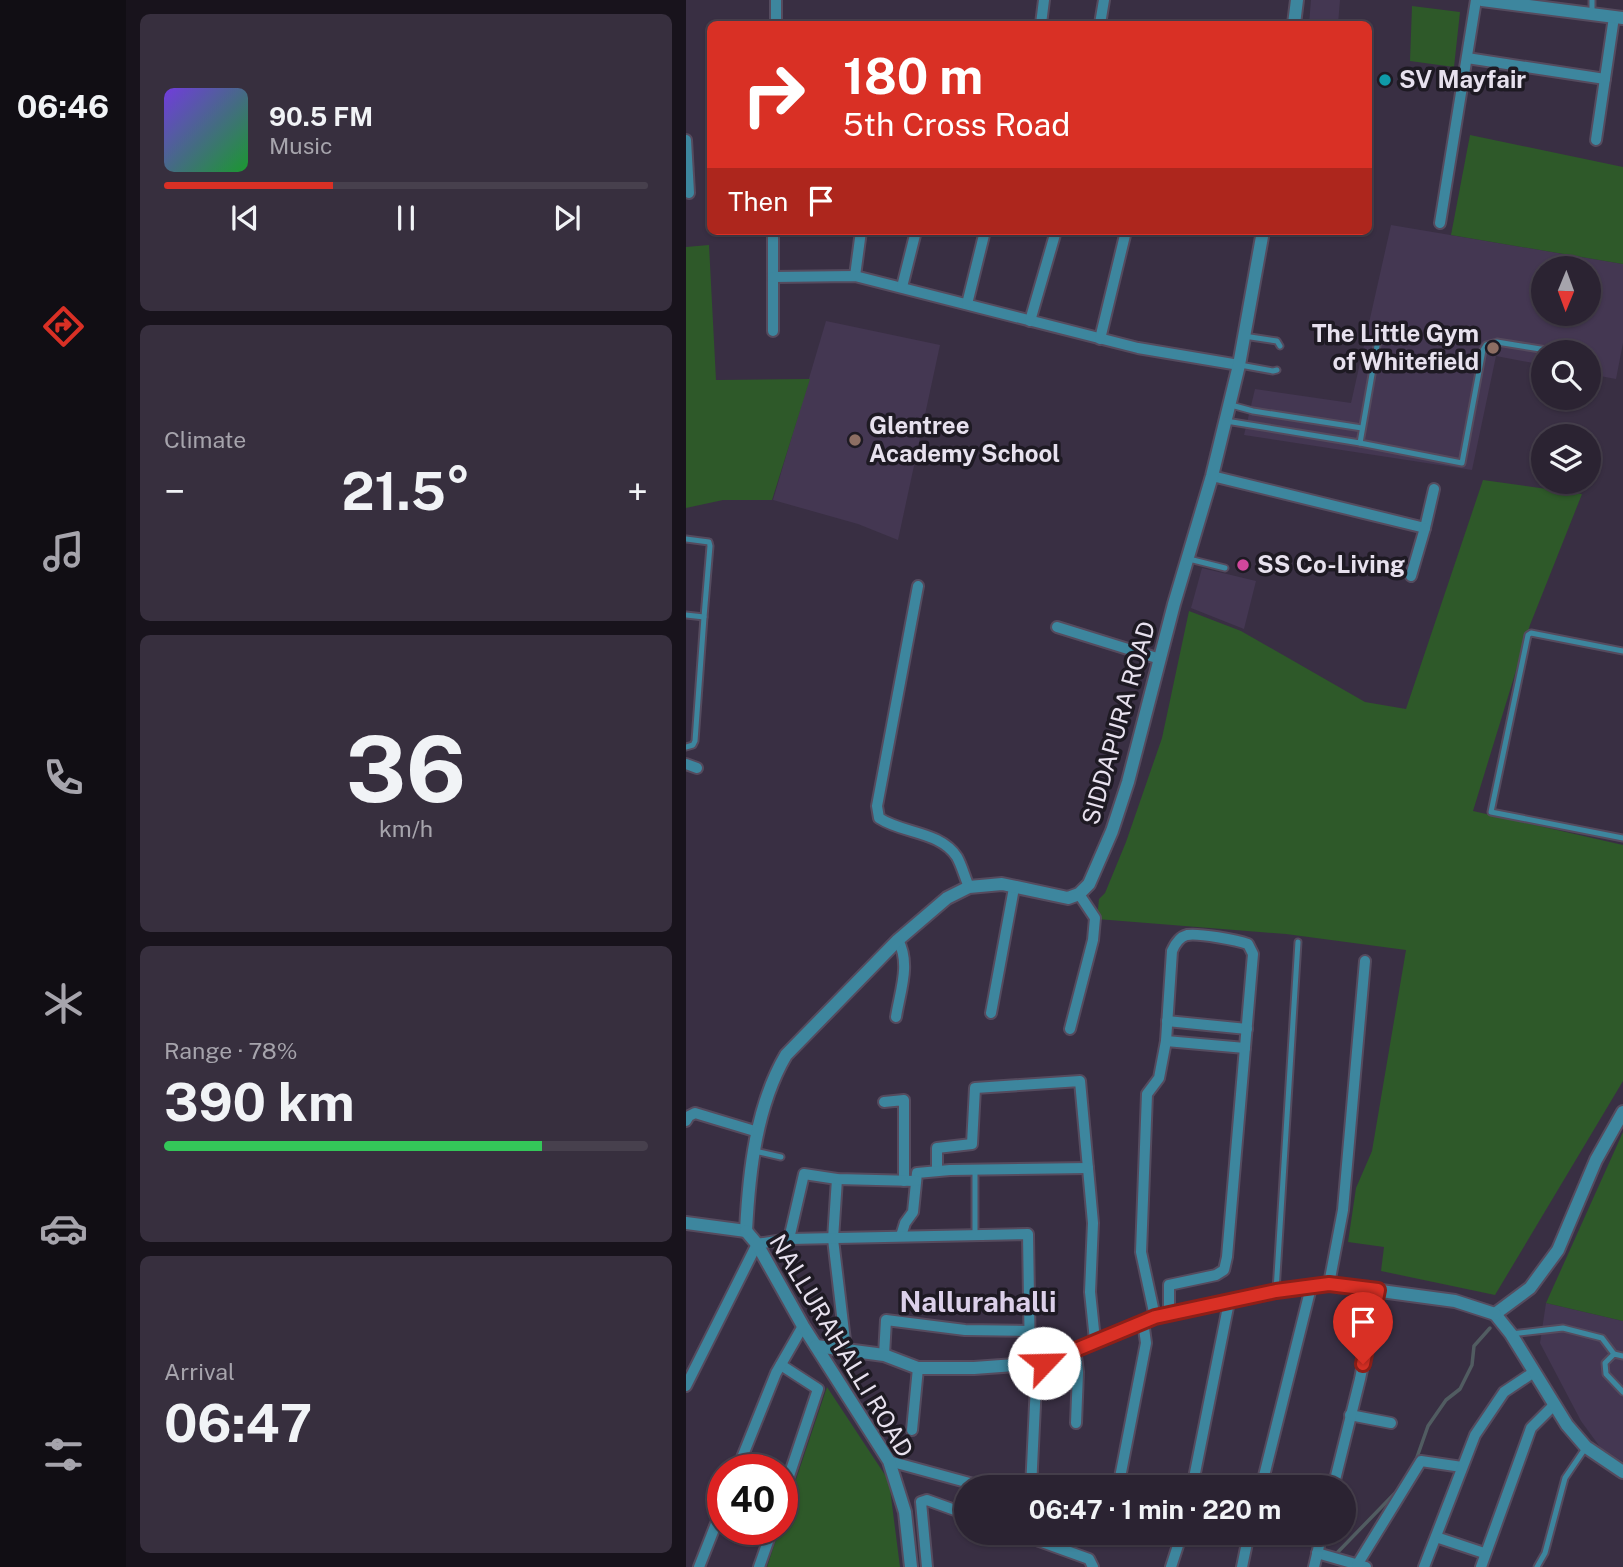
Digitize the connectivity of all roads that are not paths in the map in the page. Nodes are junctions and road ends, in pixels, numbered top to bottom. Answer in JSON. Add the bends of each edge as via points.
{"nodes":[{"id":1,"x":776,"y":0,"type":"edge"},
{"id":2,"x":1044,"y":0,"type":"edge"},
{"id":3,"x":1104,"y":0,"type":"edge"},
{"id":4,"x":1297,"y":0,"type":"edge"},
{"id":5,"x":1476,"y":0,"type":"edge"},
{"id":6,"x":1482,"y":0,"type":"edge"},
{"id":7,"x":1592,"y":0,"type":"edge"},
{"id":8,"x":1592,"y":14,"type":"junction"},
{"id":9,"x":1618,"y":18,"type":"edge"},
{"id":10,"x":776,"y":21,"type":"edge"},
{"id":11,"x":1041,"y":21,"type":"edge"},
{"id":12,"x":1100,"y":21,"type":"edge"},
{"id":13,"x":1294,"y":21,"type":"edge"},
{"id":14,"x":1467,"y":58,"type":"junction"},
{"id":15,"x":1605,"y":79,"type":"junction"},
{"id":16,"x":686,"y":140,"type":"edge"},
{"id":17,"x":1596,"y":140,"type":"dead end"},
{"id":18,"x":689,"y":193,"type":"dead end"},
{"id":19,"x":1440,"y":223,"type":"dead end"},
{"id":20,"x":773,"y":235,"type":"edge"},
{"id":21,"x":860,"y":235,"type":"edge"},
{"id":22,"x":915,"y":235,"type":"edge"},
{"id":23,"x":984,"y":235,"type":"edge"},
{"id":24,"x":1055,"y":235,"type":"edge"},
{"id":25,"x":1125,"y":235,"type":"edge"},
{"id":26,"x":1262,"y":235,"type":"edge"},
{"id":27,"x":855,"y":276,"type":"junction"},
{"id":28,"x":773,"y":277,"type":"junction"},
{"id":29,"x":902,"y":287,"type":"junction"},
{"id":30,"x":967,"y":304,"type":"junction"},
{"id":31,"x":1030,"y":321,"type":"junction"},
{"id":32,"x":773,"y":331,"type":"dead end"},
{"id":33,"x":1244,"y":336,"type":"junction"},
{"id":34,"x":1100,"y":339,"type":"junction"},
{"id":35,"x":1378,"y":340,"type":"dead end"},
{"id":36,"x":1280,"y":346,"type":"dead end"},
{"id":37,"x":1531,"y":347,"type":"edge"},
{"id":38,"x":1239,"y":365,"type":"junction"},
{"id":39,"x":1277,"y":370,"type":"dead end"},
{"id":40,"x":1229,"y":404,"type":"junction"},
{"id":41,"x":1226,"y":421,"type":"junction"},
{"id":42,"x":1363,"y":428,"type":"junction"},
{"id":43,"x":1360,"y":443,"type":"junction"},
{"id":44,"x":1212,"y":476,"type":"junction"},
{"id":45,"x":1434,"y":489,"type":"dead end"},
{"id":46,"x":1425,"y":528,"type":"junction"},
{"id":47,"x":686,"y":539,"type":"edge"},
{"id":48,"x":1189,"y":559,"type":"junction"},
{"id":49,"x":1225,"y":568,"type":"dead end"},
{"id":50,"x":1411,"y":576,"type":"dead end"},
{"id":51,"x":918,"y":586,"type":"dead end"},
{"id":52,"x":686,"y":615,"type":"edge"},
{"id":53,"x":704,"y":617,"type":"junction"},
{"id":54,"x":1057,"y":627,"type":"dead end"},
{"id":55,"x":1623,"y":651,"type":"edge"},
{"id":56,"x":1160,"y":659,"type":"junction"},
{"id":57,"x":686,"y":747,"type":"edge"},
{"id":58,"x":1623,"y":838,"type":"edge"},
{"id":59,"x":970,"y":887,"type":"junction"},
{"id":60,"x":1014,"y":888,"type":"junction"},
{"id":61,"x":1079,"y":894,"type":"junction"},
{"id":62,"x":898,"y":940,"type":"junction"},
{"id":63,"x":1298,"y":942,"type":"dead end"},
{"id":64,"x":1365,"y":961,"type":"dead end"},
{"id":65,"x":991,"y":1013,"type":"dead end"},
{"id":66,"x":896,"y":1017,"type":"dead end"},
{"id":67,"x":1167,"y":1021,"type":"junction"},
{"id":68,"x":1070,"y":1028,"type":"dead end"},
{"id":69,"x":1247,"y":1029,"type":"junction"},
{"id":70,"x":1166,"y":1041,"type":"junction"},
{"id":71,"x":1245,"y":1048,"type":"junction"},
{"id":72,"x":884,"y":1102,"type":"dead end"},
{"id":73,"x":1623,"y":1112,"type":"edge"},
{"id":74,"x":686,"y":1121,"type":"edge"},
{"id":75,"x":758,"y":1132,"type":"junction"},
{"id":76,"x":755,"y":1152,"type":"junction"},
{"id":77,"x":781,"y":1157,"type":"dead end"},
{"id":78,"x":1088,"y":1168,"type":"junction"},
{"id":79,"x":975,"y":1170,"type":"junction"},
{"id":80,"x":937,"y":1171,"type":"junction"},
{"id":81,"x":837,"y":1179,"type":"junction"},
{"id":82,"x":904,"y":1181,"type":"junction"},
{"id":83,"x":916,"y":1181,"type":"junction"},
{"id":84,"x":686,"y":1223,"type":"edge"},
{"id":85,"x":746,"y":1231,"type":"junction"},
{"id":86,"x":975,"y":1235,"type":"junction"},
{"id":87,"x":901,"y":1236,"type":"junction"},
{"id":88,"x":789,"y":1239,"type":"junction"},
{"id":89,"x":833,"y":1239,"type":"junction"},
{"id":90,"x":757,"y":1244,"type":"junction"},
{"id":91,"x":1329,"y":1284,"type":"junction"},
{"id":92,"x":1311,"y":1287,"type":"junction"},
{"id":93,"x":1378,"y":1290,"type":"junction"},
{"id":94,"x":1276,"y":1291,"type":"junction"},
{"id":95,"x":1229,"y":1302,"type":"junction"},
{"id":96,"x":1169,"y":1314,"type":"junction"},
{"id":97,"x":1495,"y":1314,"type":"junction"},
{"id":98,"x":1149,"y":1319,"type":"junction"},
{"id":99,"x":803,"y":1326,"type":"junction"},
{"id":100,"x":1030,"y":1331,"type":"junction"},
{"id":101,"x":1511,"y":1334,"type":"junction"},
{"id":102,"x":1095,"y":1340,"type":"junction"},
{"id":103,"x":816,"y":1346,"type":"junction"},
{"id":104,"x":846,"y":1349,"type":"junction"},
{"id":105,"x":1075,"y":1349,"type":"junction"},
{"id":106,"x":1614,"y":1354,"type":"junction"},
{"id":107,"x":884,"y":1355,"type":"junction"},
{"id":108,"x":1623,"y":1356,"type":"edge"},
{"id":109,"x":1034,"y":1364,"type":"junction"},
{"id":110,"x":780,"y":1365,"type":"junction"},
{"id":111,"x":918,"y":1368,"type":"junction"},
{"id":112,"x":1534,"y":1372,"type":"junction"},
{"id":113,"x":686,"y":1386,"type":"edge"},
{"id":114,"x":1623,"y":1392,"type":"edge"},
{"id":115,"x":1554,"y":1405,"type":"junction"},
{"id":116,"x":1350,"y":1415,"type":"junction"},
{"id":117,"x":1076,"y":1423,"type":"dead end"},
{"id":118,"x":1391,"y":1423,"type":"dead end"},
{"id":119,"x":912,"y":1430,"type":"dead end"},
{"id":120,"x":1586,"y":1447,"type":"junction"},
{"id":121,"x":744,"y":1454,"type":"edge"},
{"id":122,"x":796,"y":1454,"type":"edge"},
{"id":123,"x":889,"y":1461,"type":"junction"},
{"id":124,"x":1462,"y":1467,"type":"junction"},
{"id":125,"x":1623,"y":1472,"type":"edge"},
{"id":126,"x":1031,"y":1475,"type":"edge"},
{"id":127,"x":1121,"y":1475,"type":"edge"},
{"id":128,"x":1195,"y":1475,"type":"edge"},
{"id":129,"x":1264,"y":1475,"type":"edge"},
{"id":130,"x":1336,"y":1475,"type":"edge"},
{"id":131,"x":954,"y":1479,"type":"edge"},
{"id":132,"x":954,"y":1510,"type":"edge"},
{"id":133,"x":905,"y":1512,"type":"junction"},
{"id":134,"x":921,"y":1512,"type":"junction"},
{"id":135,"x":1436,"y":1537,"type":"junction"},
{"id":136,"x":708,"y":1545,"type":"edge"},
{"id":137,"x":767,"y":1545,"type":"edge"},
{"id":138,"x":1050,"y":1545,"type":"edge"},
{"id":139,"x":1178,"y":1545,"type":"edge"},
{"id":140,"x":1246,"y":1545,"type":"edge"},
{"id":141,"x":1319,"y":1545,"type":"edge"},
{"id":142,"x":1317,"y":1553,"type":"junction"},
{"id":143,"x":1485,"y":1553,"type":"junction"},
{"id":144,"x":1362,"y":1566,"type":"edge"},
{"id":145,"x":699,"y":1567,"type":"edge"},
{"id":146,"x":759,"y":1567,"type":"edge"},
{"id":147,"x":911,"y":1567,"type":"edge"},
{"id":148,"x":927,"y":1567,"type":"edge"},
{"id":149,"x":1093,"y":1567,"type":"edge"},
{"id":150,"x":1171,"y":1567,"type":"edge"},
{"id":151,"x":1242,"y":1567,"type":"edge"},
{"id":152,"x":1314,"y":1567,"type":"edge"},
{"id":153,"x":1424,"y":1567,"type":"edge"},
{"id":154,"x":1480,"y":1567,"type":"edge"},
{"id":155,"x":1537,"y":1567,"type":"edge"}],
"edges":[{"from":1,"to":10,"type":"street"},
{"from":2,"to":11,"type":"street"},
{"from":3,"to":12,"type":"street"},
{"from":4,"to":13,"type":"street"},
{"from":5,"to":14,"type":"street"},
{"from":6,"to":8,"type":"street"},
{"from":7,"to":8,"type":"lane"},
{"from":8,"to":9,"type":"street"},
{"from":9,"to":15,"type":"street"},
{"from":14,"to":15,"type":"street"},
{"from":14,"to":19,"type":"street"},
{"from":15,"to":17,"type":"street"},
{"from":16,"to":18,"type":"street"},
{"from":20,"to":28,"type":"street"},
{"from":21,"to":27,"type":"street"},
{"from":22,"to":29,"type":"street"},
{"from":23,"to":30,"type":"street"},
{"from":24,"to":31,"type":"street"},
{"from":25,"to":34,"type":"street"},
{"from":26,"to":33,"type":"street","name":"SIDDAPURA ROAD"},
{"from":27,"to":28,"type":"street"},
{"from":27,"to":29,"type":"street"},
{"from":28,"to":32,"type":"street"},
{"from":29,"to":30,"type":"street"},
{"from":30,"to":31,"type":"street"},
{"from":31,"to":34,"type":"street"},
{"from":33,"to":36,"type":"lane","via":[[1277,341]]},
{"from":33,"to":38,"type":"street","name":"SIDDAPURA ROAD"},
{"from":34,"to":38,"type":"street"},
{"from":35,"to":42,"type":"lane"},
{"from":37,"to":43,"type":"lane","via":[[1497,341],[1483,350],[1462,463]]},
{"from":38,"to":39,"type":"lane"},
{"from":38,"to":40,"type":"street","name":"SIDDAPURA ROAD"},
{"from":40,"to":41,"type":"street","name":"SIDDAPURA ROAD"},
{"from":40,"to":42,"type":"lane"},
{"from":41,"to":43,"type":"lane"},
{"from":41,"to":44,"type":"street","name":"SIDDAPURA ROAD"},
{"from":42,"to":43,"type":"lane"},
{"from":44,"to":46,"type":"street"},
{"from":44,"to":48,"type":"street","name":"SIDDAPURA ROAD"},
{"from":45,"to":46,"type":"street"},
{"from":46,"to":50,"type":"street"},
{"from":47,"to":53,"type":"lane","via":[[705,540],[710,546]]},
{"from":48,"to":49,"type":"lane"},
{"from":48,"to":56,"type":"street","name":"SIDDAPURA ROAD"},
{"from":51,"to":59,"type":"street","via":[[877,806],[879,818],[948,846]]},
{"from":52,"to":53,"type":"lane"},
{"from":53,"to":57,"type":"lane","via":[[695,741]]},
{"from":54,"to":56,"type":"street"},
{"from":55,"to":58,"type":"lane","via":[[1528,635],[1491,812]]},
{"from":56,"to":61,"type":"street","name":"SIDDAPURA ROAD","via":[[1112,831],[1089,884]]},
{"from":59,"to":60,"type":"street","via":[[1002,884]]},
{"from":59,"to":62,"type":"street","via":[[947,898]]},
{"from":60,"to":61,"type":"street","via":[[1068,898]]},
{"from":60,"to":65,"type":"street"},
{"from":61,"to":68,"type":"street","via":[[1095,918]]},
{"from":62,"to":66,"type":"street","via":[[905,963]]},
{"from":62,"to":75,"type":"street","via":[[786,1055],[765,1098]]},
{"from":63,"to":94,"type":"lane"},
{"from":64,"to":91,"type":"street","via":[[1343,1210]]},
{"from":67,"to":69,"type":"street"},
{"from":67,"to":69,"type":"street","via":[[1172,951],[1178,940],[1186,935],[1238,940],[1248,944],[1253,954]]},
{"from":67,"to":70,"type":"street"},
{"from":69,"to":71,"type":"street"},
{"from":70,"to":71,"type":"street"},
{"from":70,"to":98,"type":"street","via":[[1159,1078],[1147,1094],[1141,1252]]},
{"from":71,"to":96,"type":"street","via":[[1224,1270],[1169,1285]]},
{"from":72,"to":82,"type":"street","via":[[904,1100]]},
{"from":73,"to":97,"type":"street","via":[[1558,1250],[1530,1288]]},
{"from":74,"to":75,"type":"street","via":[[695,1112]]},
{"from":75,"to":76,"type":"street"},
{"from":76,"to":77,"type":"lane"},
{"from":76,"to":85,"type":"street"},
{"from":78,"to":79,"type":"street"},
{"from":78,"to":80,"type":"street","via":[[1080,1081],[975,1088],[972,1144],[937,1148]]},
{"from":78,"to":102,"type":"street"},
{"from":79,"to":80,"type":"street"},
{"from":79,"to":86,"type":"lane"},
{"from":80,"to":83,"type":"street","via":[[918,1173]]},
{"from":81,"to":82,"type":"street"},
{"from":81,"to":88,"type":"street","via":[[804,1174]]},
{"from":81,"to":89,"type":"street"},
{"from":82,"to":83,"type":"street"},
{"from":83,"to":87,"type":"street","via":[[913,1212]]},
{"from":84,"to":85,"type":"street"},
{"from":85,"to":90,"type":"street","name":"NALLURAHALLI ROAD"},
{"from":86,"to":87,"type":"street"},
{"from":86,"to":100,"type":"street","via":[[1028,1234]]},
{"from":87,"to":89,"type":"street"},
{"from":88,"to":89,"type":"street"},
{"from":88,"to":90,"type":"street"},
{"from":89,"to":104,"type":"street"},
{"from":90,"to":99,"type":"street","name":"NALLURAHALLI ROAD"},
{"from":90,"to":113,"type":"street"},
{"from":91,"to":92,"type":"street"},
{"from":91,"to":93,"type":"street"},
{"from":92,"to":94,"type":"street"},
{"from":92,"to":129,"type":"street"},
{"from":93,"to":97,"type":"street","via":[[1455,1301]]},
{"from":93,"to":116,"type":"street"},
{"from":94,"to":95,"type":"street"},
{"from":95,"to":96,"type":"street"},
{"from":95,"to":128,"type":"street"},
{"from":96,"to":98,"type":"street"},
{"from":97,"to":101,"type":"street"},
{"from":98,"to":102,"type":"street"},
{"from":98,"to":127,"type":"street"},
{"from":99,"to":103,"type":"street","name":"NALLURAHALLI ROAD"},
{"from":99,"to":110,"type":"street"},
{"from":100,"to":107,"type":"street","via":[[965,1330],[886,1320]]},
{"from":100,"to":109,"type":"street"},
{"from":101,"to":106,"type":"lane","via":[[1563,1328],[1602,1338]]},
{"from":101,"to":112,"type":"street"},
{"from":102,"to":105,"type":"street"},
{"from":103,"to":104,"type":"street"},
{"from":103,"to":123,"type":"street","name":"NALLURAHALLI ROAD"},
{"from":104,"to":107,"type":"street"},
{"from":105,"to":109,"type":"street"},
{"from":105,"to":117,"type":"street"},
{"from":106,"to":108,"type":"lane"},
{"from":106,"to":114,"type":"lane","via":[[1605,1363],[1606,1374]]},
{"from":107,"to":111,"type":"street"},
{"from":109,"to":111,"type":"street"},
{"from":109,"to":126,"type":"street"},
{"from":110,"to":121,"type":"street"},
{"from":110,"to":122,"type":"street","via":[[818,1389]]},
{"from":111,"to":119,"type":"street"},
{"from":112,"to":115,"type":"street"},
{"from":112,"to":124,"type":"street","via":[[1504,1392],[1475,1435]]},
{"from":115,"to":120,"type":"street"},
{"from":115,"to":143,"type":"street","via":[[1531,1428]]},
{"from":116,"to":118,"type":"street"},
{"from":116,"to":130,"type":"street"},
{"from":120,"to":125,"type":"street"},
{"from":120,"to":155,"type":"lane","via":[[1565,1478]]},
{"from":123,"to":131,"type":"street"},
{"from":123,"to":133,"type":"street","name":"NALLURAHALLI ROAD"},
{"from":124,"to":135,"type":"street"},
{"from":124,"to":144,"type":"street","via":[[1421,1461]]},
{"from":132,"to":134,"type":"street","via":[[924,1500]]},
{"from":133,"to":134,"type":"street"},
{"from":133,"to":147,"type":"street","name":"NALLURAHALLI ROAD"},
{"from":134,"to":148,"type":"street"},
{"from":135,"to":143,"type":"street"},
{"from":135,"to":153,"type":"street"},
{"from":136,"to":145,"type":"street"},
{"from":137,"to":146,"type":"street"},
{"from":138,"to":149,"type":"street","via":[[1089,1559]]},
{"from":139,"to":150,"type":"street"},
{"from":140,"to":151,"type":"street"},
{"from":141,"to":142,"type":"street"},
{"from":142,"to":144,"type":"street"},
{"from":142,"to":152,"type":"street"},
{"from":143,"to":154,"type":"street"}]}
